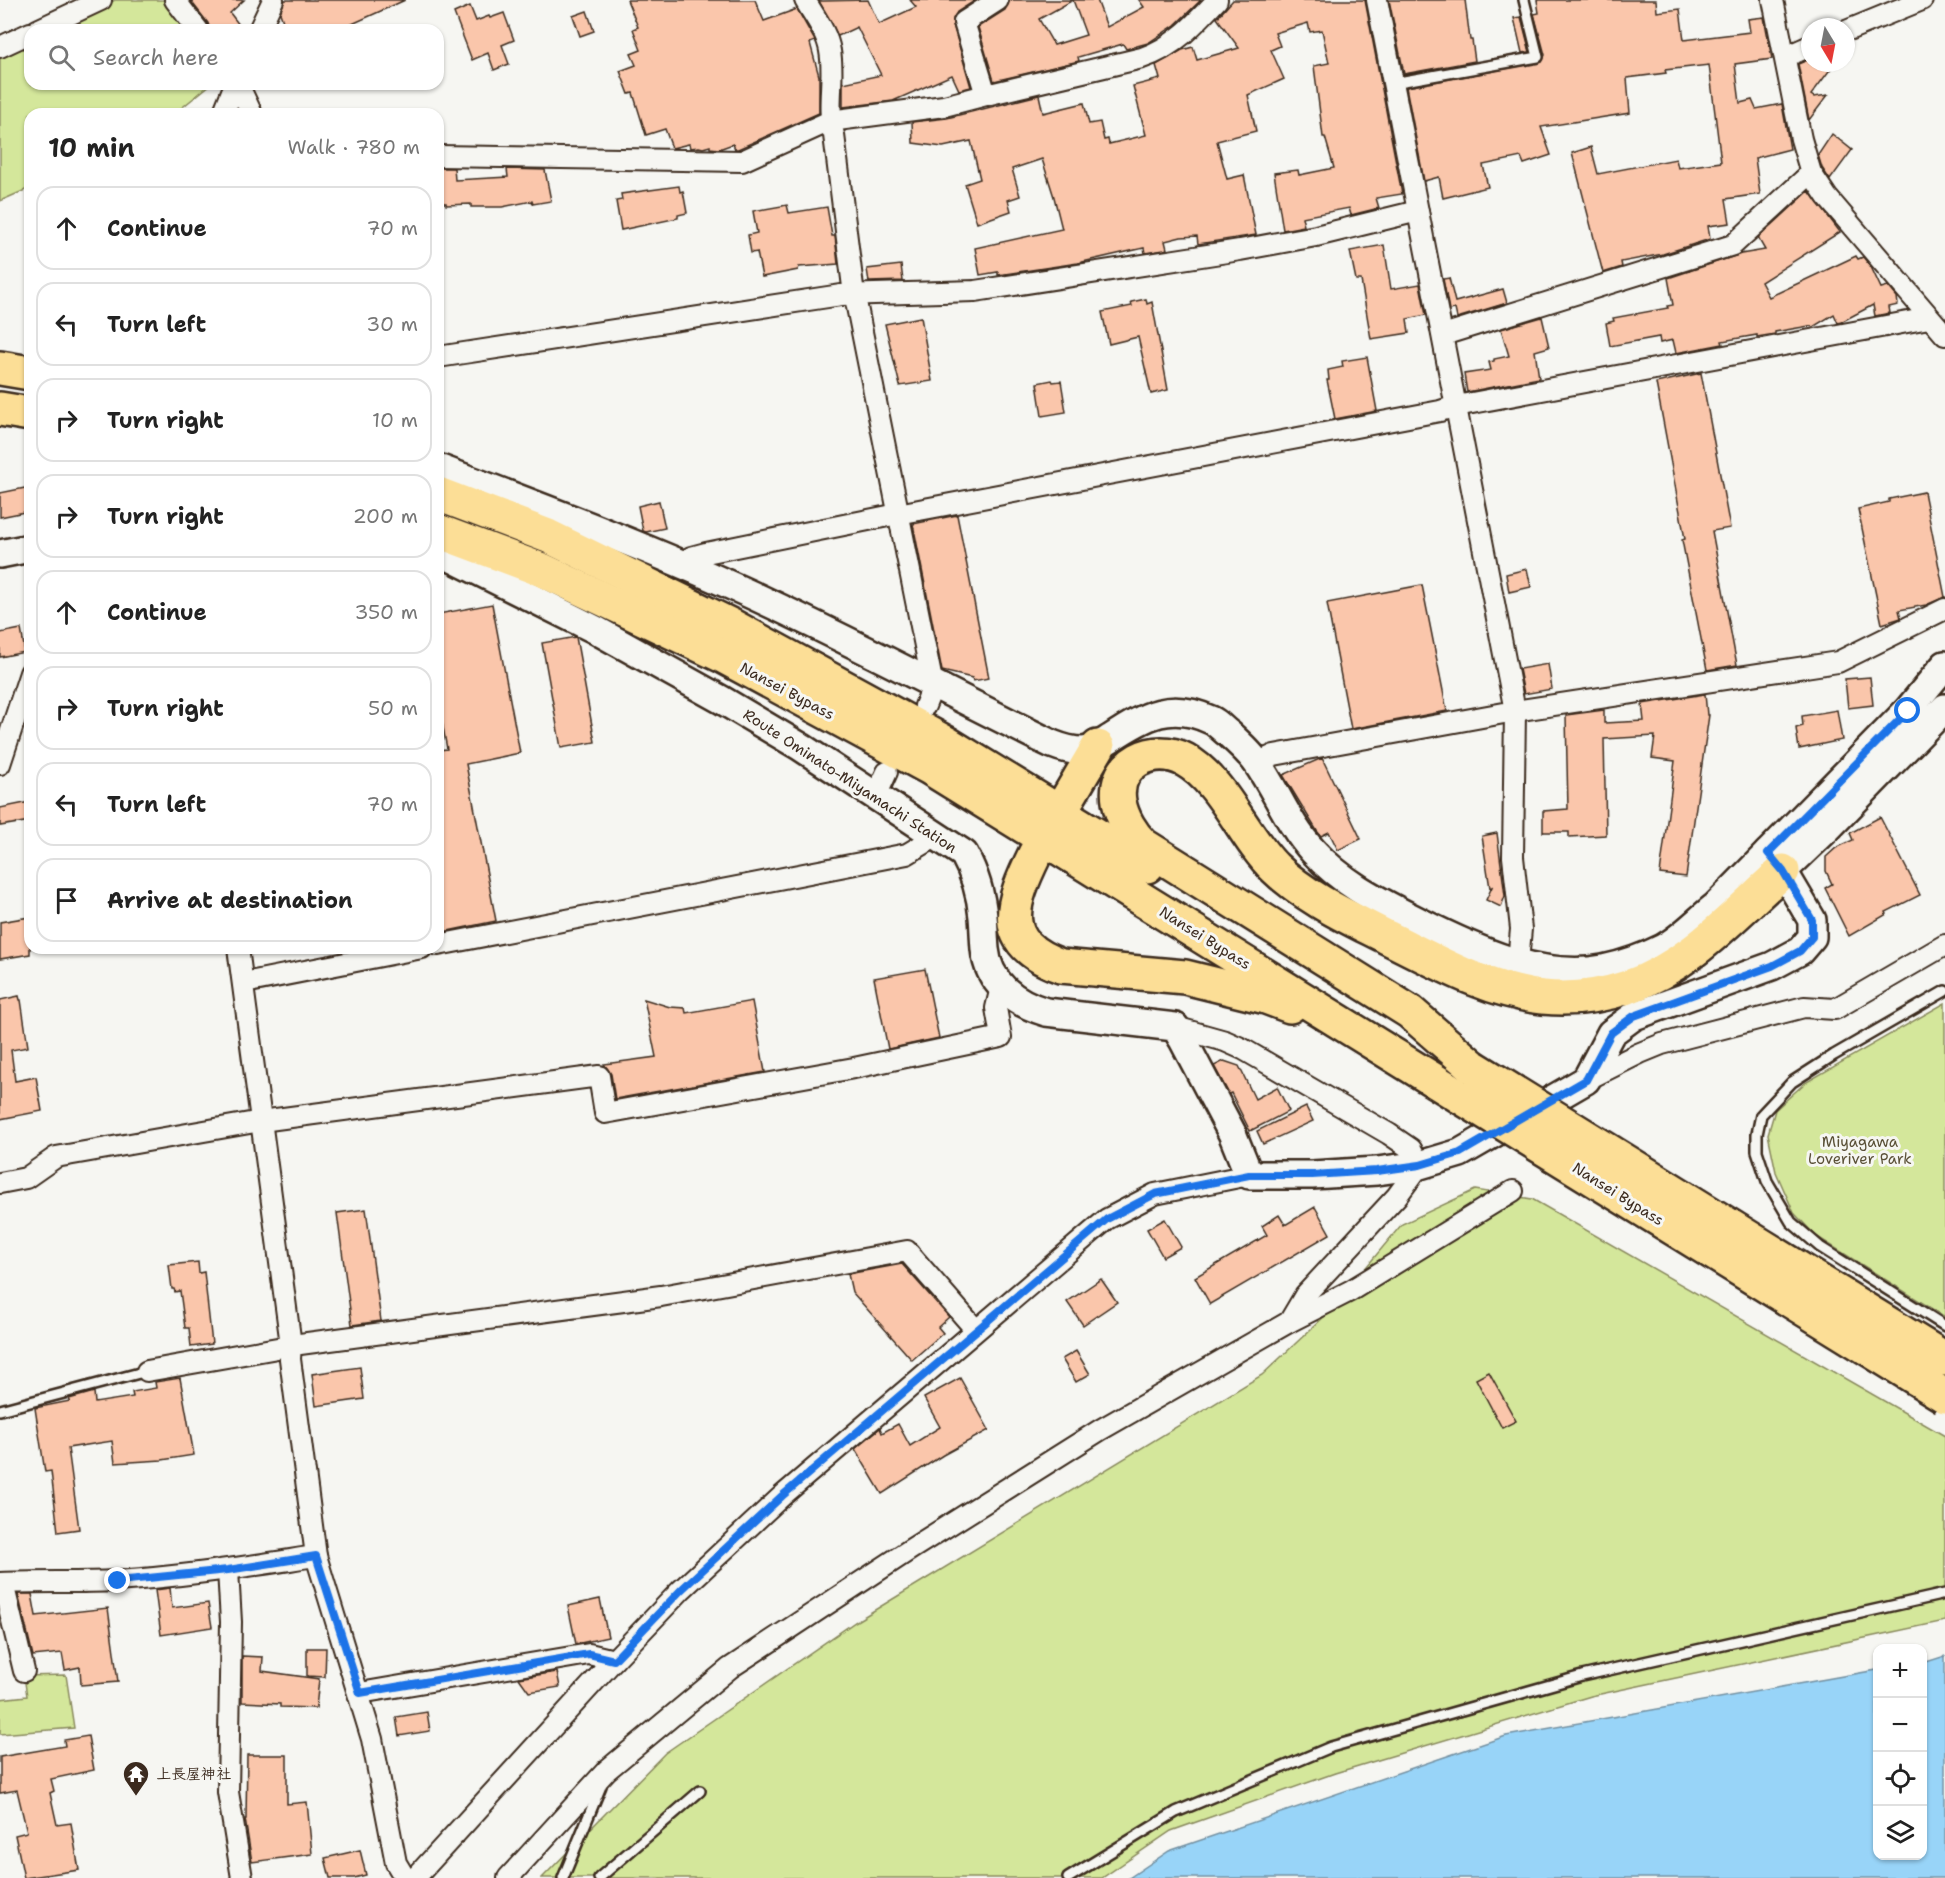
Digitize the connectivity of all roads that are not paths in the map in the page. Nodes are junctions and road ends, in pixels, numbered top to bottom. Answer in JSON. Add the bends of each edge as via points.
{"nodes":[{"id":1,"x":101,"y":0,"type":"edge"},
{"id":2,"x":175,"y":0,"type":"edge"},
{"id":3,"x":273,"y":0,"type":"edge"},
{"id":4,"x":805,"y":0,"type":"edge"},
{"id":5,"x":998,"y":0,"type":"edge"},
{"id":6,"x":1217,"y":0,"type":"edge"},
{"id":7,"x":1377,"y":0,"type":"edge"},
{"id":8,"x":1524,"y":0,"type":"edge"},
{"id":9,"x":1773,"y":0,"type":"edge"},
{"id":10,"x":1922,"y":0,"type":"edge"},
{"id":11,"x":50,"y":24,"type":"edge"},
{"id":12,"x":193,"y":24,"type":"edge"},
{"id":13,"x":262,"y":24,"type":"edge"},
{"id":14,"x":1855,"y":27,"type":"edge"},
{"id":15,"x":24,"y":36,"type":"edge"},
{"id":16,"x":0,"y":47,"type":"edge"},
{"id":17,"x":1801,"y":50,"type":"edge"},
{"id":18,"x":1785,"y":57,"type":"junction"},
{"id":19,"x":1393,"y":82,"type":"junction"},
{"id":20,"x":233,"y":90,"type":"edge"},
{"id":21,"x":239,"y":90,"type":"edge"},
{"id":22,"x":986,"y":95,"type":"junction"},
{"id":23,"x":226,"y":108,"type":"edge"},
{"id":24,"x":249,"y":108,"type":"edge"},
{"id":25,"x":830,"y":122,"type":"junction"},
{"id":26,"x":444,"y":156,"type":"edge"},
{"id":27,"x":1810,"y":173,"type":"junction"},
{"id":28,"x":1418,"y":211,"type":"junction"},
{"id":29,"x":856,"y":296,"type":"junction"},
{"id":30,"x":1929,"y":318,"type":"junction"},
{"id":31,"x":1443,"y":335,"type":"junction"},
{"id":32,"x":1945,"y":336,"type":"edge"},
{"id":33,"x":444,"y":356,"type":"edge"},
{"id":34,"x":0,"y":368,"type":"edge"},
{"id":35,"x":24,"y":372,"type":"edge"},
{"id":36,"x":1456,"y":406,"type":"junction"},
{"id":37,"x":0,"y":409,"type":"edge"},
{"id":38,"x":24,"y":413,"type":"edge"},
{"id":39,"x":444,"y":470,"type":"edge"},
{"id":40,"x":444,"y":496,"type":"edge"},
{"id":41,"x":898,"y":514,"type":"junction"},
{"id":42,"x":444,"y":533,"type":"edge"},
{"id":43,"x":24,"y":549,"type":"edge"},
{"id":44,"x":0,"y":554,"type":"edge"},
{"id":45,"x":444,"y":554,"type":"edge"},
{"id":46,"x":681,"y":563,"type":"junction"},
{"id":47,"x":1945,"y":609,"type":"edge"},
{"id":48,"x":1945,"y":665,"type":"edge"},
{"id":49,"x":24,"y":691,"type":"edge"},
{"id":50,"x":929,"y":696,"type":"junction"},
{"id":51,"x":1945,"y":708,"type":"edge"},
{"id":52,"x":1515,"y":711,"type":"junction"},
{"id":53,"x":1098,"y":747,"type":"junction"},
{"id":54,"x":1257,"y":763,"type":"junction"},
{"id":55,"x":0,"y":764,"type":"edge"},
{"id":56,"x":887,"y":772,"type":"dead end"},
{"id":57,"x":876,"y":796,"type":"junction"},
{"id":58,"x":1068,"y":798,"type":"dead end"},
{"id":59,"x":937,"y":836,"type":"junction"},
{"id":60,"x":1035,"y":854,"type":"dead end"},
{"id":61,"x":1775,"y":862,"type":"junction"},
{"id":62,"x":444,"y":944,"type":"edge"},
{"id":63,"x":1945,"y":945,"type":"edge"},
{"id":64,"x":239,"y":954,"type":"edge"},
{"id":65,"x":391,"y":954,"type":"edge"},
{"id":66,"x":1518,"y":962,"type":"junction"},
{"id":67,"x":244,"y":983,"type":"junction"},
{"id":68,"x":1001,"y":987,"type":"junction"},
{"id":69,"x":1945,"y":991,"type":"edge"},
{"id":70,"x":1175,"y":1027,"type":"junction"},
{"id":71,"x":1473,"y":1067,"type":"junction"},
{"id":72,"x":1586,"y":1080,"type":"junction"},
{"id":73,"x":1461,"y":1097,"type":"junction"},
{"id":74,"x":261,"y":1121,"type":"junction"},
{"id":75,"x":1420,"y":1165,"type":"junction"},
{"id":76,"x":1249,"y":1175,"type":"junction"},
{"id":77,"x":0,"y":1183,"type":"edge"},
{"id":78,"x":1513,"y":1191,"type":"dead end"},
{"id":79,"x":1289,"y":1322,"type":"junction"},
{"id":80,"x":1945,"y":1326,"type":"edge"},
{"id":81,"x":976,"y":1330,"type":"junction"},
{"id":82,"x":291,"y":1345,"type":"junction"},
{"id":83,"x":1945,"y":1359,"type":"edge"},
{"id":84,"x":147,"y":1371,"type":"joint"},
{"id":85,"x":1945,"y":1396,"type":"edge"},
{"id":86,"x":0,"y":1410,"type":"edge"},
{"id":87,"x":316,"y":1556,"type":"junction"},
{"id":88,"x":228,"y":1570,"type":"junction"},
{"id":89,"x":2,"y":1583,"type":"edge"},
{"id":90,"x":1945,"y":1594,"type":"edge"},
{"id":91,"x":614,"y":1660,"type":"junction"},
{"id":92,"x":24,"y":1671,"type":"dead end"},
{"id":93,"x":360,"y":1693,"type":"junction"},
{"id":94,"x":607,"y":1770,"type":"junction"},
{"id":95,"x":700,"y":1791,"type":"dead end"},
{"id":96,"x":242,"y":1878,"type":"edge"},
{"id":97,"x":405,"y":1878,"type":"edge"},
{"id":98,"x":415,"y":1878,"type":"edge"},
{"id":99,"x":508,"y":1878,"type":"edge"},
{"id":100,"x":564,"y":1878,"type":"edge"},
{"id":101,"x":599,"y":1878,"type":"edge"},
{"id":102,"x":1068,"y":1878,"type":"edge"}],
"edges":[{"from":1,"to":11,"type":"street"},
{"from":2,"to":12,"type":"street"},
{"from":3,"to":13,"type":"street"},
{"from":4,"to":25,"type":"street","via":[[826,36],[831,54]]},
{"from":5,"to":22,"type":"street","via":[[963,22]]},
{"from":6,"to":22,"type":"street","via":[[1158,53]]},
{"from":7,"to":19,"type":"street"},
{"from":8,"to":19,"type":"lane","via":[[1538,57]]},
{"from":9,"to":18,"type":"street"},
{"from":10,"to":14,"type":"street"},
{"from":15,"to":16,"type":"street"},
{"from":17,"to":18,"type":"street"},
{"from":18,"to":27,"type":"street"},
{"from":19,"to":28,"type":"street"},
{"from":20,"to":23,"type":"street"},
{"from":21,"to":24,"type":"street"},
{"from":22,"to":25,"type":"street","via":[[944,106]]},
{"from":25,"to":26,"type":"street","via":[[742,161]]},
{"from":25,"to":29,"type":"street"},
{"from":27,"to":30,"type":"street"},
{"from":27,"to":31,"type":"street","via":[[1733,245]]},
{"from":28,"to":29,"type":"street","via":[[1316,236],[1104,272],[975,291]]},
{"from":28,"to":31,"type":"street"},
{"from":29,"to":33,"type":"street"},
{"from":29,"to":41,"type":"street"},
{"from":30,"to":32,"type":"street"},
{"from":30,"to":36,"type":"street"},
{"from":31,"to":36,"type":"street"},
{"from":34,"to":35,"type":"highway"},
{"from":36,"to":41,"type":"street"},
{"from":36,"to":52,"type":"street"},
{"from":37,"to":38,"type":"highway"},
{"from":39,"to":46,"type":"main road"},
{"from":40,"to":71,"type":"highway","name":"Nansei Bypass","via":[[548,536],[660,590],[948,744]]},
{"from":41,"to":46,"type":"street","via":[[706,553]]},
{"from":41,"to":50,"type":"street"},
{"from":42,"to":73,"type":"highway","name":"Nansei Bypass","via":[[542,570],[721,655],[930,768]]},
{"from":43,"to":44,"type":"main road"},
{"from":45,"to":57,"type":"main road","name":"Route Ominato-Miyamachi Station","via":[[628,647],[801,747]]},
{"from":46,"to":50,"type":"main road","via":[[777,607]]},
{"from":47,"to":52,"type":"street","via":[[1838,662]]},
{"from":48,"to":61,"type":"main road"},
{"from":49,"to":55,"type":"street"},
{"from":50,"to":53,"type":"main road","via":[[1052,744],[1077,751]]},
{"from":51,"to":61,"type":"main road","via":[[1827,829]]},
{"from":52,"to":54,"type":"street","via":[[1274,755]]},
{"from":52,"to":66,"type":"street","via":[[1513,857],[1521,929]]},
{"from":53,"to":54,"type":"main road","via":[[1138,720],[1160,711],[1188,711],[1214,721]]},
{"from":53,"to":58,"type":"highway"},
{"from":54,"to":66,"type":"main road","via":[[1312,850],[1342,879],[1471,947]]},
{"from":56,"to":57,"type":"street"},
{"from":57,"to":59,"type":"main road","name":"Route Ominato-Miyamachi Station"},
{"from":59,"to":62,"type":"street","via":[[907,854]]},
{"from":59,"to":68,"type":"main road","name":"Route Ominato-Miyamachi Station","via":[[964,854],[973,870],[983,914],[986,957]]},
{"from":60,"to":73,"type":"highway","via":[[1014,903],[1014,924],[1032,952],[1047,961],[1061,966],[1185,977],[1266,997],[1293,1007],[1365,1053]]},
{"from":61,"to":66,"type":"main road","via":[[1664,948],[1603,969],[1571,972]]},
{"from":61,"to":71,"type":"highway","via":[[1707,942],[1679,963],[1605,994],[1543,997],[1464,975],[1356,921],[1287,880],[1255,846],[1207,777],[1184,760],[1160,753],[1128,768],[1118,789],[1120,810],[1129,830],[1143,845],[1410,1012]]},
{"from":61,"to":72,"type":"main road","via":[[1812,920],[1812,937],[1800,951],[1772,966],[1634,1016],[1611,1033]]},
{"from":63,"to":72,"type":"street","via":[[1835,1009],[1804,1007],[1662,1044]]},
{"from":64,"to":67,"type":"street"},
{"from":65,"to":67,"type":"street"},
{"from":67,"to":74,"type":"street"},
{"from":68,"to":70,"type":"main road","name":"Route Ominato-Miyamachi Station","via":[[1028,1007]]},
{"from":68,"to":74,"type":"street","via":[[996,1008],[1001,1037],[854,1068],[605,1113],[599,1076]]},
{"from":69,"to":80,"type":"lane","via":[[1792,1082],[1761,1115],[1757,1134],[1757,1151],[1767,1181],[1791,1222],[1820,1247]]},
{"from":70,"to":75,"type":"street","via":[[1243,1049],[1389,1134],[1411,1149]]},
{"from":70,"to":76,"type":"main road","via":[[1232,1133]]},
{"from":71,"to":83,"type":"highway","name":"Nansei Bypass","bridge":true},
{"from":72,"to":75,"type":"main road","via":[[1460,1153]]},
{"from":73,"to":85,"type":"highway","name":"Nansei Bypass","bridge":true},
{"from":74,"to":77,"type":"street","via":[[56,1157],[26,1178]]},
{"from":74,"to":82,"type":"street"},
{"from":75,"to":76,"type":"main road","via":[[1312,1175]]},
{"from":75,"to":79,"type":"street","via":[[1397,1196],[1305,1295]]},
{"from":76,"to":81,"type":"street","via":[[1155,1194],[1107,1219]]},
{"from":78,"to":79,"type":"street","via":[[1350,1291]]},
{"from":79,"to":94,"type":"street","via":[[1101,1430],[901,1555],[730,1668]]},
{"from":81,"to":82,"type":"street","via":[[907,1251],[661,1296]]},
{"from":81,"to":91,"type":"street","via":[[782,1496],[681,1590]]},
{"from":82,"to":84,"type":"street"},
{"from":82,"to":87,"type":"street"},
{"from":84,"to":86,"type":"lane"},
{"from":87,"to":88,"type":"street"},
{"from":87,"to":93,"type":"street"},
{"from":88,"to":89,"type":"street","via":[[118,1581]]},
{"from":88,"to":96,"type":"street","via":[[228,1792]]},
{"from":89,"to":92,"type":"street"},
{"from":90,"to":102,"type":"lane","via":[[1582,1676],[1331,1747],[1176,1812]]},
{"from":91,"to":93,"type":"street","via":[[589,1654]]},
{"from":91,"to":98,"type":"street"},
{"from":93,"to":97,"type":"street","via":[[396,1863]]},
{"from":94,"to":99,"type":"street"},
{"from":94,"to":100,"type":"lane"},
{"from":95,"to":101,"type":"lane"}]}
